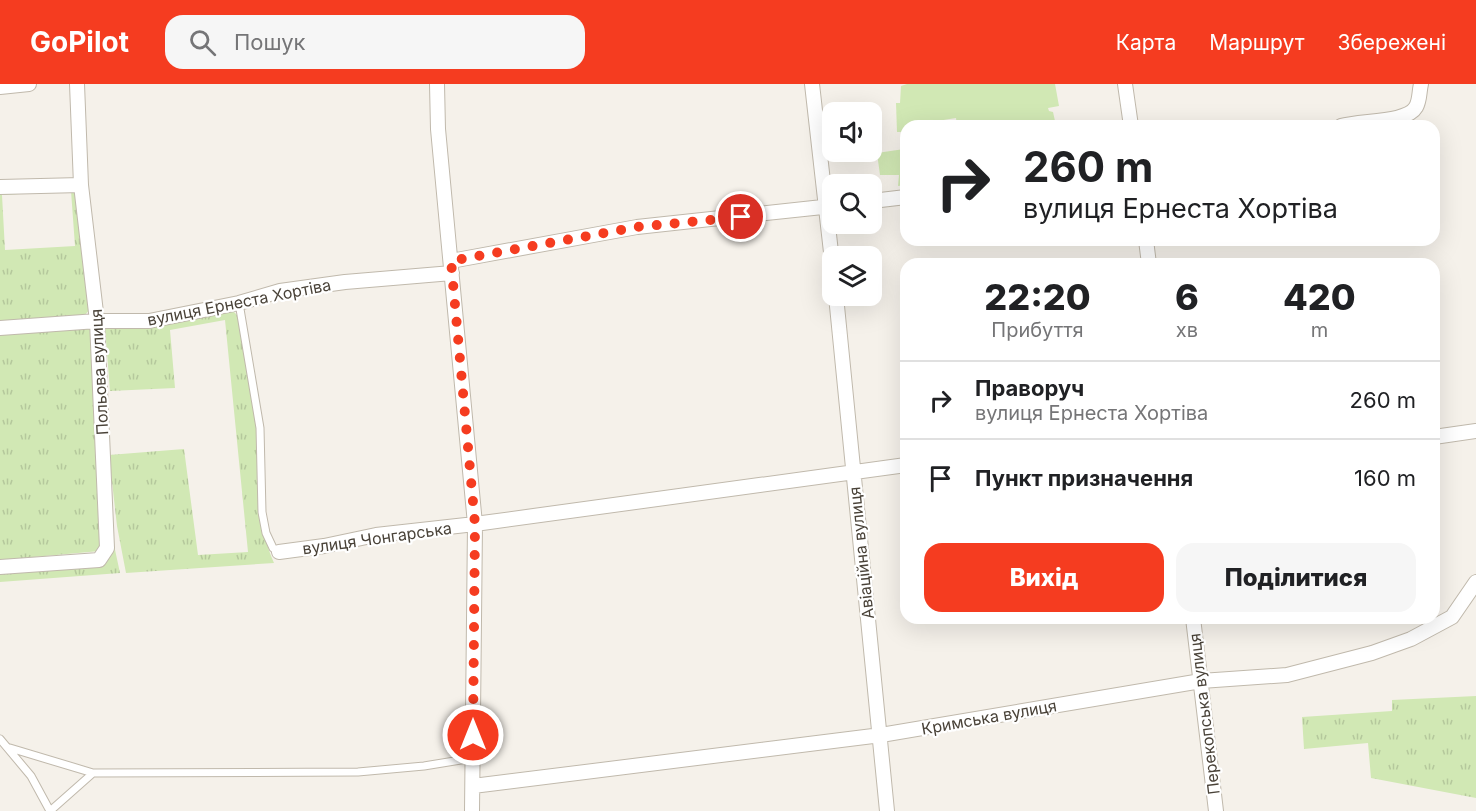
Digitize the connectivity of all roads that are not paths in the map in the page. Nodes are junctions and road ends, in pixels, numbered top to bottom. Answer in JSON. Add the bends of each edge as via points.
{"nodes":[{"id":1,"x":29,"y":84,"type":"edge"},
{"id":2,"x":77,"y":84,"type":"edge"},
{"id":3,"x":437,"y":84,"type":"edge"},
{"id":4,"x":812,"y":84,"type":"edge"},
{"id":5,"x":1125,"y":84,"type":"edge"},
{"id":6,"x":1421,"y":84,"type":"edge"},
{"id":7,"x":0,"y":87,"type":"edge"},
{"id":8,"x":1130,"y":120,"type":"edge"},
{"id":9,"x":1374,"y":120,"type":"edge"},
{"id":10,"x":825,"y":174,"type":"edge"},
{"id":11,"x":81,"y":185,"type":"junction"},
{"id":12,"x":0,"y":188,"type":"edge"},
{"id":13,"x":900,"y":198,"type":"edge"},
{"id":14,"x":882,"y":200,"type":"edge"},
{"id":15,"x":822,"y":207,"type":"edge"},
{"id":16,"x":452,"y":267,"type":"junction"},
{"id":17,"x":239,"y":303,"type":"junction"},
{"id":18,"x":837,"y":306,"type":"edge"},
{"id":19,"x":98,"y":321,"type":"junction"},
{"id":20,"x":0,"y":328,"type":"edge"},
{"id":21,"x":1476,"y":431,"type":"edge"},
{"id":22,"x":1440,"y":436,"type":"edge"},
{"id":23,"x":900,"y":466,"type":"edge"},
{"id":24,"x":852,"y":471,"type":"junction"},
{"id":25,"x":475,"y":524,"type":"junction"},
{"id":26,"x":279,"y":552,"type":"joint"},
{"id":27,"x":0,"y":567,"type":"edge"},
{"id":28,"x":1476,"y":582,"type":"edge"},
{"id":29,"x":1440,"y":623,"type":"edge"},
{"id":30,"x":1194,"y":624,"type":"edge"},
{"id":31,"x":1439,"y":624,"type":"edge"},
{"id":32,"x":1201,"y":681,"type":"junction"},
{"id":33,"x":880,"y":735,"type":"junction"},
{"id":34,"x":0,"y":739,"type":"edge"},
{"id":35,"x":10,"y":748,"type":"junction"},
{"id":36,"x":473,"y":758,"type":"junction"},
{"id":37,"x":93,"y":773,"type":"junction"},
{"id":38,"x":473,"y":786,"type":"junction"},
{"id":39,"x":50,"y":811,"type":"edge"},
{"id":40,"x":472,"y":811,"type":"edge"},
{"id":41,"x":887,"y":811,"type":"edge"},
{"id":42,"x":1216,"y":811,"type":"edge"}],
"edges":[{"from":1,"to":7,"type":"street"},
{"from":2,"to":11,"type":"street","name":"Польова вулиця"},
{"from":3,"to":16,"type":"street"},
{"from":4,"to":10,"type":"street"},
{"from":5,"to":8,"type":"street"},
{"from":6,"to":9,"type":"street","via":[[1416,108],[1402,118]]},
{"from":11,"to":12,"type":"street"},
{"from":11,"to":19,"type":"street","name":"Польова вулиця"},
{"from":13,"to":14,"type":"street"},
{"from":15,"to":16,"type":"street","name":"вулиця Ернеста Хортіва","via":[[637,227]]},
{"from":16,"to":17,"type":"street","name":"вулиця Ернеста Хортіва","via":[[280,291]]},
{"from":16,"to":25,"type":"street"},
{"from":17,"to":19,"type":"street","name":"вулиця Ернеста Хортіва","via":[[149,321]]},
{"from":17,"to":26,"type":"lane","name":"вулиця Чонгарська","via":[[260,428],[262,512],[266,534]]},
{"from":18,"to":24,"type":"street","name":"Авіаційна вулиця"},
{"from":19,"to":20,"type":"street","name":"вулиця Ернеста Хортіва"},
{"from":19,"to":27,"type":"street","name":"Польова вулиця","via":[[107,548],[99,560]]},
{"from":21,"to":22,"type":"street"},
{"from":23,"to":24,"type":"street","name":"вулиця Чонгарська"},
{"from":24,"to":25,"type":"street","name":"вулиця Чонгарська"},
{"from":24,"to":33,"type":"street","name":"Авіаційна вулиця"},
{"from":25,"to":26,"type":"street","name":"вулиця Чонгарська","via":[[376,535]]},
{"from":25,"to":36,"type":"street"},
{"from":28,"to":29,"type":"street","name":"Кримська вулиця","via":[[1452,617]]},
{"from":30,"to":32,"type":"street","name":"Перекопська вулиця"},
{"from":31,"to":32,"type":"street","name":"Кримська вулиця","via":[[1382,649],[1287,675]]},
{"from":32,"to":33,"type":"street","name":"Кримська вулиця"},
{"from":32,"to":42,"type":"street","name":"Перекопська вулиця"},
{"from":33,"to":38,"type":"street","name":"Кримська вулиця"},
{"from":33,"to":41,"type":"street","name":"Авіаційна вулиця"},
{"from":34,"to":35,"type":"lane"},
{"from":35,"to":37,"type":"lane"},
{"from":35,"to":39,"type":"lane"},
{"from":36,"to":37,"type":"lane","via":[[358,772]]},
{"from":36,"to":38,"type":"street"},
{"from":37,"to":39,"type":"lane"},
{"from":38,"to":40,"type":"street"}]}
